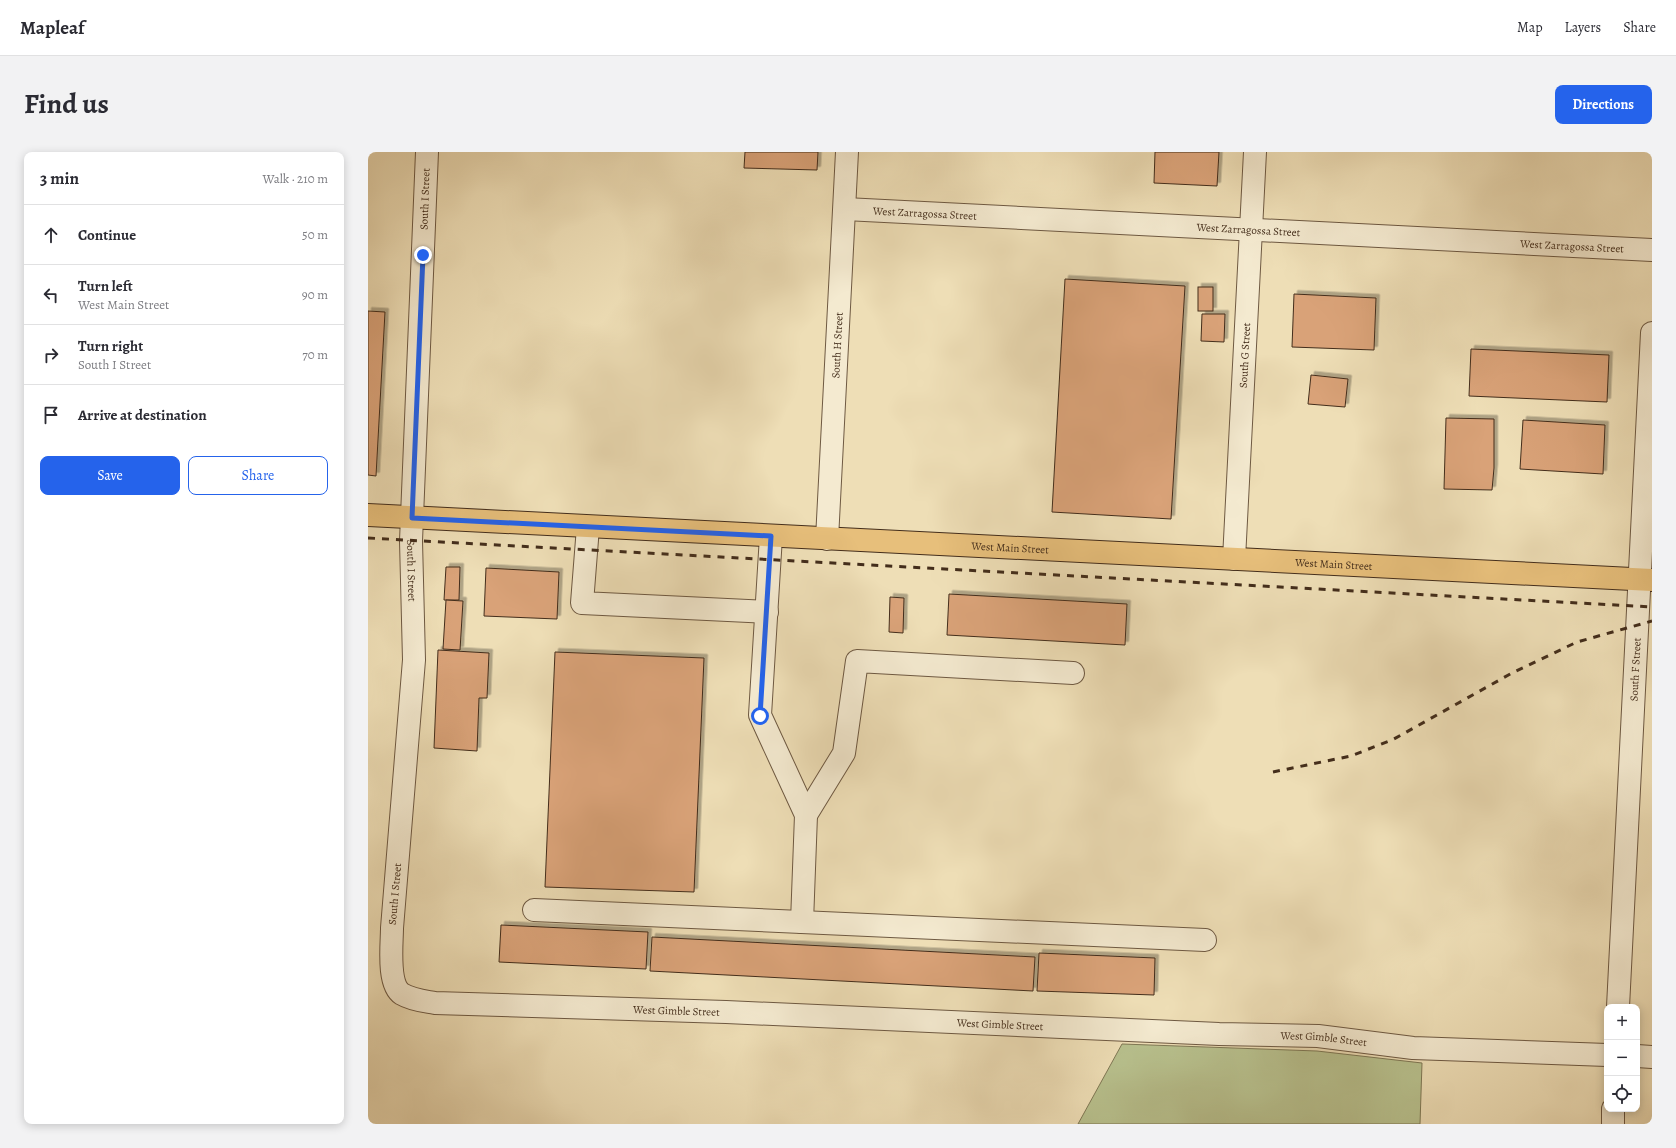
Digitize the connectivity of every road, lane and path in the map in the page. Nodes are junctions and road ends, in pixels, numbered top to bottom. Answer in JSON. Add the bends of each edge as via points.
{"nodes":[{"id":1,"x":427,"y":152,"type":"edge"},
{"id":2,"x":847,"y":152,"type":"edge"},
{"id":3,"x":1254,"y":152,"type":"edge"},
{"id":4,"x":845,"y":209,"type":"junction"},
{"id":5,"x":1251,"y":230,"type":"junction"},
{"id":6,"x":1652,"y":250,"type":"edge"},
{"id":7,"x":1652,"y":333,"type":"edge"},
{"id":8,"x":368,"y":515,"type":"edge"},
{"id":9,"x":412,"y":518,"type":"junction"},
{"id":10,"x":588,"y":527,"type":"junction"},
{"id":11,"x":771,"y":536,"type":"junction"},
{"id":12,"x":827,"y":539,"type":"junction"},
{"id":13,"x":1234,"y":559,"type":"junction"},
{"id":14,"x":1646,"y":580,"type":"edge"},
{"id":15,"x":767,"y":612,"type":"junction"},
{"id":16,"x":1073,"y":673,"type":"dead end"},
{"id":17,"x":806,"y":815,"type":"junction"},
{"id":18,"x":534,"y":910,"type":"dead end"},
{"id":19,"x":802,"y":922,"type":"junction"},
{"id":20,"x":1205,"y":940,"type":"dead end"},
{"id":21,"x":397,"y":988,"type":"joint"},
{"id":22,"x":1618,"y":1004,"type":"edge"},
{"id":23,"x":1604,"y":1055,"type":"edge"},
{"id":24,"x":1640,"y":1056,"type":"edge"},
{"id":25,"x":1652,"y":1057,"type":"edge"},
{"id":26,"x":1613,"y":1112,"type":"edge"},
{"id":27,"x":1612,"y":1124,"type":"edge"}],
"edges":[{"from":1,"to":9,"type":"street","name":"South I Street"},
{"from":2,"to":4,"type":"street","name":"South H Street"},
{"from":3,"to":5,"type":"street","name":"South G Street"},
{"from":4,"to":5,"type":"street","name":"West Zarragossa Street"},
{"from":4,"to":12,"type":"street","name":"South H Street"},
{"from":5,"to":6,"type":"street","name":"West Zarragossa Street"},
{"from":5,"to":13,"type":"street","name":"South G Street"},
{"from":7,"to":14,"type":"street","name":"South F Street"},
{"from":8,"to":9,"type":"main road","name":"West Main Street"},
{"from":9,"to":10,"type":"main road","name":"West Main Street"},
{"from":9,"to":21,"type":"street","name":"South I Street","via":[[414,660],[392,928],[392,968]]},
{"from":10,"to":11,"type":"main road","name":"West Main Street"},
{"from":10,"to":15,"type":"street","via":[[582,603]]},
{"from":11,"to":12,"type":"main road","name":"West Main Street"},
{"from":11,"to":15,"type":"street"},
{"from":12,"to":13,"type":"main road","name":"West Main Street"},
{"from":13,"to":14,"type":"main road","name":"West Main Street"},
{"from":14,"to":22,"type":"street","name":"South F Street"},
{"from":15,"to":17,"type":"street","via":[[760,716]]},
{"from":16,"to":17,"type":"street","via":[[857,660],[844,753]]},
{"from":17,"to":19,"type":"street"},
{"from":18,"to":19,"type":"street"},
{"from":19,"to":20,"type":"street"},
{"from":21,"to":23,"type":"street","name":"West Gimble Street","via":[[402,994],[417,1000],[435,1003],[1318,1036],[1413,1048]]},
{"from":24,"to":25,"type":"street"},
{"from":26,"to":27,"type":"street"}]}
